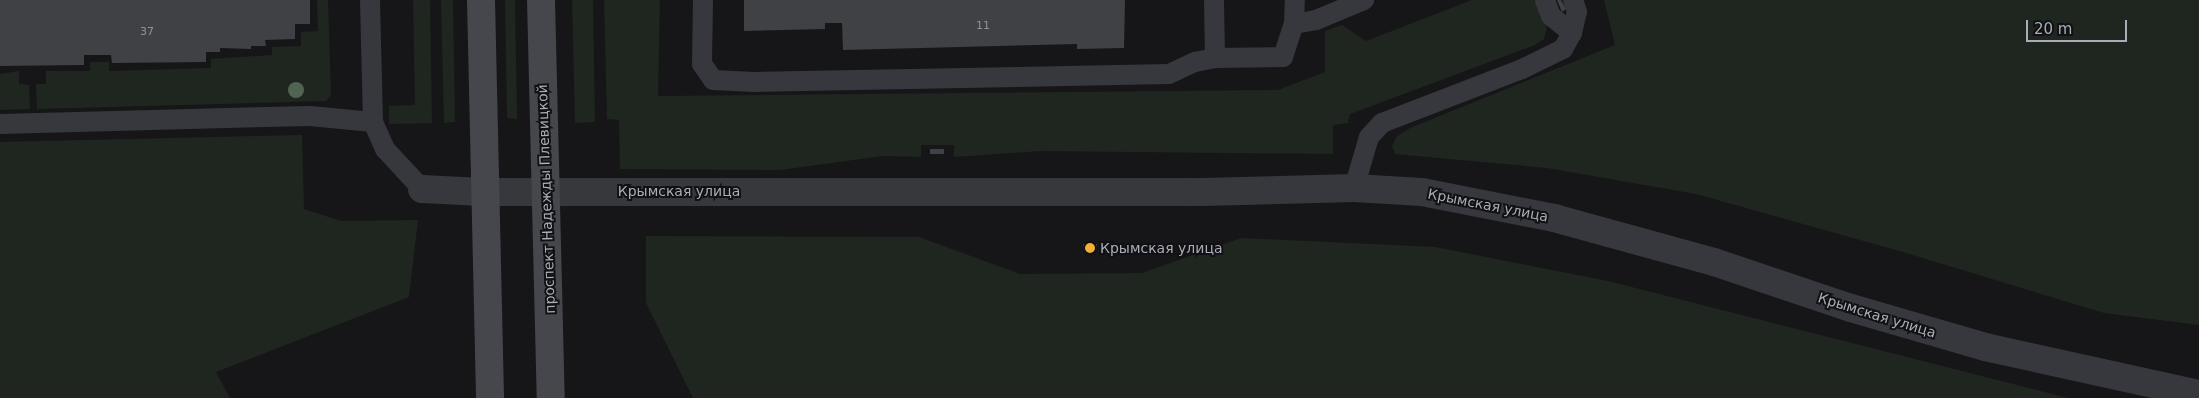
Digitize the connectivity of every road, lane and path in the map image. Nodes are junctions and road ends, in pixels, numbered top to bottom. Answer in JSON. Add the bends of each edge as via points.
{"nodes":[{"id":1,"x":370,"y":0,"type":"edge"},
{"id":2,"x":481,"y":0,"type":"edge"},
{"id":3,"x":541,"y":0,"type":"edge"},
{"id":4,"x":703,"y":0,"type":"edge"},
{"id":5,"x":1214,"y":0,"type":"edge"},
{"id":6,"x":1295,"y":0,"type":"edge"},
{"id":7,"x":1364,"y":0,"type":"edge"},
{"id":8,"x":1545,"y":0,"type":"edge"},
{"id":9,"x":1573,"y":0,"type":"edge"},
{"id":10,"x":1294,"y":24,"type":"junction"},
{"id":11,"x":1572,"y":34,"type":"junction"},
{"id":12,"x":1214,"y":58,"type":"junction"},
{"id":13,"x":373,"y":122,"type":"junction"},
{"id":14,"x":0,"y":124,"type":"edge"},
{"id":15,"x":1354,"y":188,"type":"junction"},
{"id":16,"x":422,"y":189,"type":"joint"},
{"id":17,"x":546,"y":191,"type":"junction"},
{"id":18,"x":483,"y":192,"type":"junction"},
{"id":19,"x":2199,"y":394,"type":"edge"},
{"id":20,"x":490,"y":398,"type":"edge"},
{"id":21,"x":551,"y":398,"type":"edge"}],
"edges":[{"from":1,"to":13,"type":"lane"},
{"from":2,"to":18,"type":"main road"},
{"from":3,"to":17,"type":"main road","name":"проспект Надежды Плевицкой"},
{"from":4,"to":12,"type":"lane","via":[[702,64],[713,80],[1169,74],[1195,62]]},
{"from":5,"to":12,"type":"lane"},
{"from":6,"to":10,"type":"lane"},
{"from":7,"to":10,"type":"lane","via":[[1316,20]]},
{"from":8,"to":11,"type":"lane","via":[[1551,16]]},
{"from":9,"to":11,"type":"lane","via":[[1577,12]]},
{"from":10,"to":12,"type":"lane","via":[[1283,56]]},
{"from":11,"to":15,"type":"lane","via":[[1563,49],[1522,69],[1382,123],[1369,137]]},
{"from":13,"to":14,"type":"lane","via":[[310,116]]},
{"from":13,"to":16,"type":"lane","via":[[385,148]]},
{"from":15,"to":17,"type":"street","name":"Крымская улица","via":[[1202,192]]},
{"from":15,"to":19,"type":"street","name":"Крымская улица","via":[[1422,192],[1554,218],[1714,262],[1851,308],[1985,347]]},
{"from":16,"to":18,"type":"street","name":"Крымская улица"},
{"from":17,"to":18,"type":"street","name":"Крымская улица"},
{"from":17,"to":21,"type":"main road","name":"проспект Надежды Плевицкой"},
{"from":18,"to":20,"type":"main road"}]}
